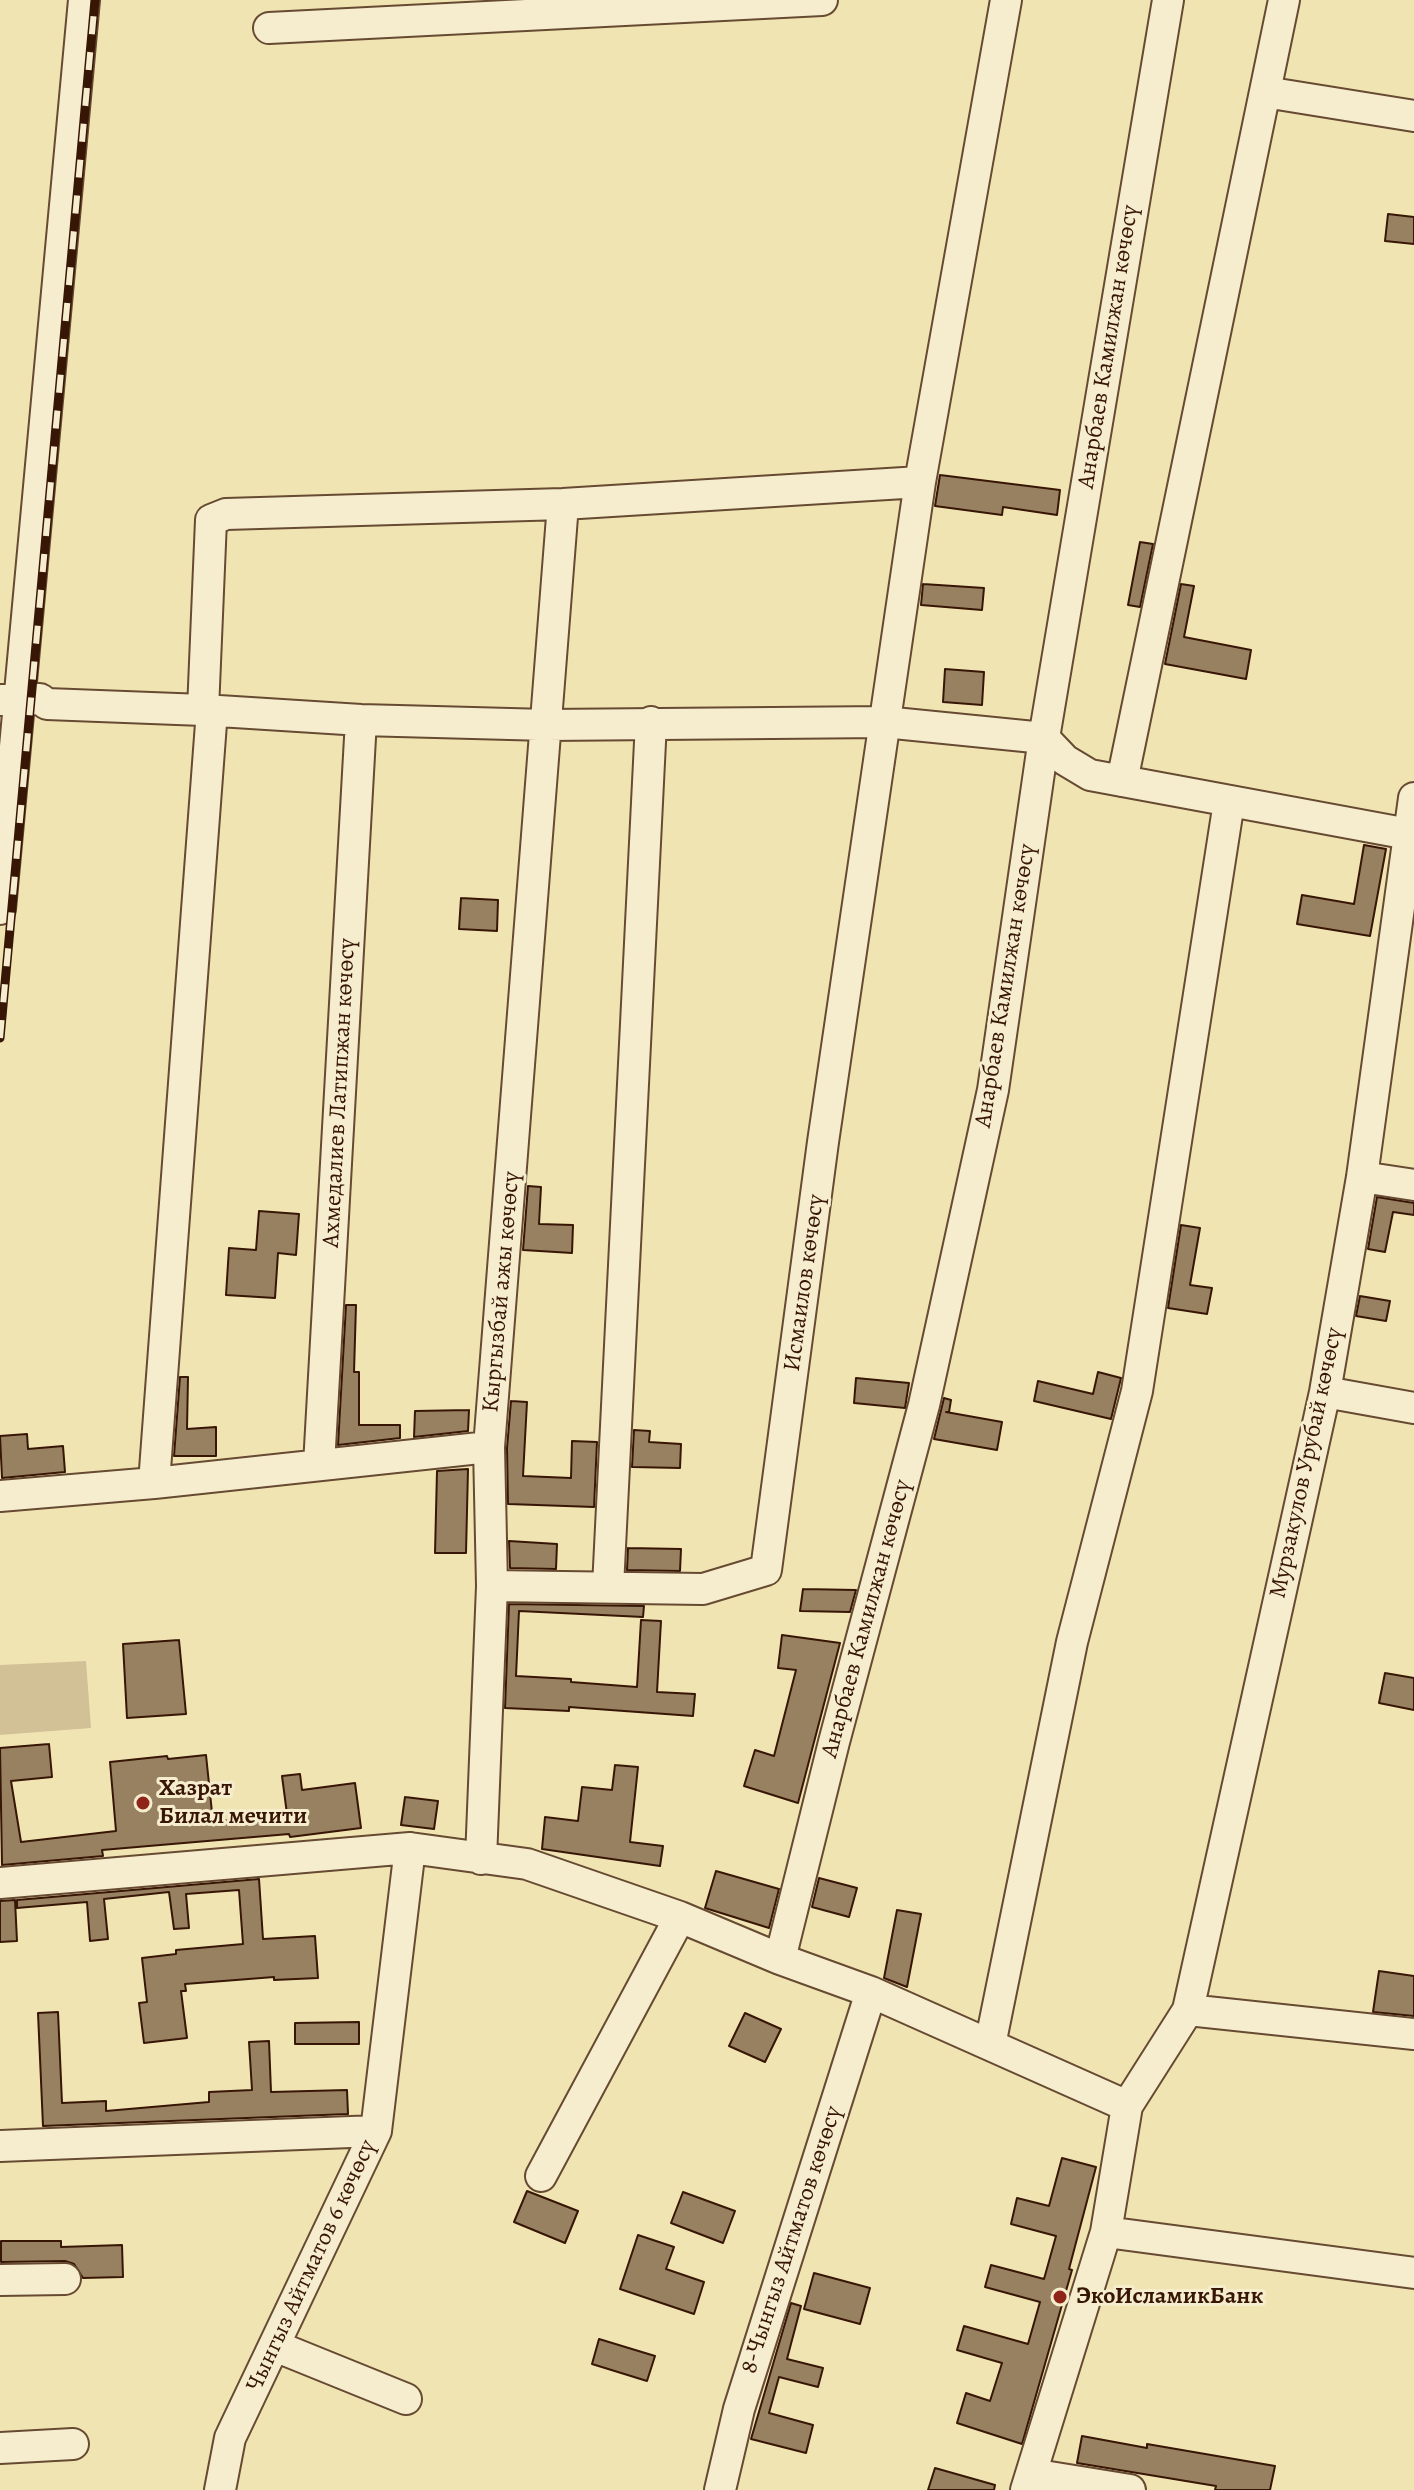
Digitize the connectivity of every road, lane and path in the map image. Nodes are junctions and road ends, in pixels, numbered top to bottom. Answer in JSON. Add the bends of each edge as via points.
{"nodes":[{"id":1,"x":84,"y":0,"type":"edge"},
{"id":2,"x":822,"y":0,"type":"edge"},
{"id":3,"x":1006,"y":0,"type":"edge"},
{"id":4,"x":1168,"y":0,"type":"edge"},
{"id":5,"x":1284,"y":0,"type":"edge"},
{"id":6,"x":269,"y":28,"type":"dead end"},
{"id":7,"x":1265,"y":92,"type":"junction"},
{"id":8,"x":1414,"y":116,"type":"edge"},
{"id":9,"x":920,"y":482,"type":"junction"},
{"id":10,"x":563,"y":504,"type":"junction"},
{"id":11,"x":10,"y":700,"type":"edge"},
{"id":12,"x":207,"y":710,"type":"junction"},
{"id":13,"x":361,"y":720,"type":"junction"},
{"id":14,"x":651,"y":722,"type":"junction"},
{"id":15,"x":884,"y":722,"type":"junction"},
{"id":16,"x":547,"y":725,"type":"junction"},
{"id":17,"x":1044,"y":738,"type":"junction"},
{"id":18,"x":1122,"y":781,"type":"junction"},
{"id":19,"x":1414,"y":798,"type":"edge"},
{"id":20,"x":1229,"y":802,"type":"junction"},
{"id":21,"x":1412,"y":835,"type":"edge"},
{"id":22,"x":0,"y":909,"type":"edge"},
{"id":23,"x":1362,"y":1177,"type":"junction"},
{"id":24,"x":1414,"y":1185,"type":"edge"},
{"id":25,"x":1325,"y":1392,"type":"junction"},
{"id":26,"x":1414,"y":1408,"type":"edge"},
{"id":27,"x":489,"y":1447,"type":"junction"},
{"id":28,"x":319,"y":1465,"type":"junction"},
{"id":29,"x":154,"y":1483,"type":"junction"},
{"id":30,"x":0,"y":1496,"type":"edge"},
{"id":31,"x":492,"y":1586,"type":"junction"},
{"id":32,"x":608,"y":1587,"type":"junction"},
{"id":33,"x":410,"y":1848,"type":"junction"},
{"id":34,"x":481,"y":1859,"type":"junction"},
{"id":35,"x":0,"y":1883,"type":"edge"},
{"id":36,"x":680,"y":1917,"type":"junction"},
{"id":37,"x":780,"y":1959,"type":"junction"},
{"id":38,"x":871,"y":1992,"type":"junction"},
{"id":39,"x":1188,"y":2010,"type":"junction"},
{"id":40,"x":1414,"y":2034,"type":"edge"},
{"id":41,"x":990,"y":2045,"type":"junction"},
{"id":42,"x":1127,"y":2106,"type":"junction"},
{"id":43,"x":376,"y":2131,"type":"junction"},
{"id":44,"x":0,"y":2146,"type":"edge"},
{"id":45,"x":541,"y":2176,"type":"dead end"},
{"id":46,"x":1106,"y":2232,"type":"junction"},
{"id":47,"x":1414,"y":2273,"type":"edge"},
{"id":48,"x":65,"y":2279,"type":"dead end"},
{"id":49,"x":0,"y":2280,"type":"edge"},
{"id":50,"x":275,"y":2346,"type":"junction"},
{"id":51,"x":406,"y":2399,"type":"dead end"},
{"id":52,"x":73,"y":2444,"type":"dead end"},
{"id":53,"x":0,"y":2448,"type":"edge"},
{"id":54,"x":1029,"y":2482,"type":"edge"},
{"id":55,"x":220,"y":2490,"type":"edge"},
{"id":56,"x":720,"y":2490,"type":"edge"},
{"id":57,"x":1130,"y":2490,"type":"edge"}],
"edges":[{"from":1,"to":11,"type":"street"},
{"from":2,"to":6,"type":"street"},
{"from":3,"to":9,"type":"street"},
{"from":4,"to":17,"type":"street","name":"Анарбаев Камилжан көчөсү"},
{"from":5,"to":7,"type":"street"},
{"from":7,"to":8,"type":"street"},
{"from":7,"to":18,"type":"street"},
{"from":9,"to":10,"type":"street"},
{"from":9,"to":15,"type":"street"},
{"from":10,"to":12,"type":"street","via":[[226,514],[211,520]]},
{"from":10,"to":16,"type":"street","name":"Кыргызбай ажы көчөсү"},
{"from":11,"to":12,"type":"street"},
{"from":11,"to":22,"type":"street"},
{"from":12,"to":13,"type":"street"},
{"from":12,"to":29,"type":"street"},
{"from":13,"to":16,"type":"street"},
{"from":13,"to":28,"type":"street","name":"Ахмедалиев Латипжан көчөсү"},
{"from":14,"to":15,"type":"street"},
{"from":14,"to":16,"type":"street"},
{"from":14,"to":32,"type":"street"},
{"from":15,"to":17,"type":"street"},
{"from":15,"to":32,"type":"street","name":"Исмаилов көчөсү","via":[[766,1570],[703,1589]]},
{"from":16,"to":27,"type":"street","name":"Кыргызбай ажы көчөсү"},
{"from":17,"to":18,"type":"street","via":[[1090,775]]},
{"from":17,"to":37,"type":"street","name":"Анарбаев Камилжан көчөсү","via":[[993,1090],[974,1180],[924,1405]]},
{"from":18,"to":20,"type":"street"},
{"from":19,"to":21,"type":"street","name":"Мурзакулов Урубай көчөсү"},
{"from":20,"to":21,"type":"street"},
{"from":20,"to":41,"type":"street","via":[[1137,1391],[1072,1642]]},
{"from":21,"to":23,"type":"street","name":"Мурзакулов Урубай көчөсү"},
{"from":23,"to":24,"type":"street"},
{"from":23,"to":25,"type":"street","name":"Мурзакулов Урубай көчөсү"},
{"from":25,"to":26,"type":"street"},
{"from":25,"to":39,"type":"street","name":"Мурзакулов Урубай көчөсү"},
{"from":27,"to":28,"type":"street"},
{"from":27,"to":31,"type":"street","name":"Кыргызбай ажы көчөсү"},
{"from":28,"to":29,"type":"street"},
{"from":29,"to":30,"type":"street"},
{"from":31,"to":32,"type":"street","name":"Исмаилов көчөсү"},
{"from":31,"to":34,"type":"street","name":"Кыргызбай ажы көчөсү"},
{"from":33,"to":34,"type":"street"},
{"from":33,"to":35,"type":"street"},
{"from":33,"to":43,"type":"street","name":"Чынгыз Айтматов 6 көчөсү"},
{"from":34,"to":36,"type":"street","via":[[527,1864]]},
{"from":36,"to":37,"type":"street"},
{"from":36,"to":45,"type":"street"},
{"from":37,"to":38,"type":"street"},
{"from":38,"to":41,"type":"street"},
{"from":38,"to":56,"type":"street","name":"8-Чынгыз Айтматов көчөсү","via":[[739,2409]]},
{"from":39,"to":40,"type":"street"},
{"from":39,"to":42,"type":"street","name":"Мурзакулов Урубай көчөсү"},
{"from":41,"to":42,"type":"street"},
{"from":42,"to":46,"type":"street"},
{"from":43,"to":44,"type":"street"},
{"from":43,"to":50,"type":"street","name":"Чынгыз Айтматов 6 көчөсү"},
{"from":46,"to":47,"type":"street"},
{"from":46,"to":54,"type":"street"},
{"from":48,"to":49,"type":"street"},
{"from":50,"to":51,"type":"street"},
{"from":50,"to":55,"type":"street","name":"Чынгыз Айтматов 6 көчөсү","via":[[230,2438]]},
{"from":52,"to":53,"type":"street"},
{"from":54,"to":57,"type":"street"}]}
